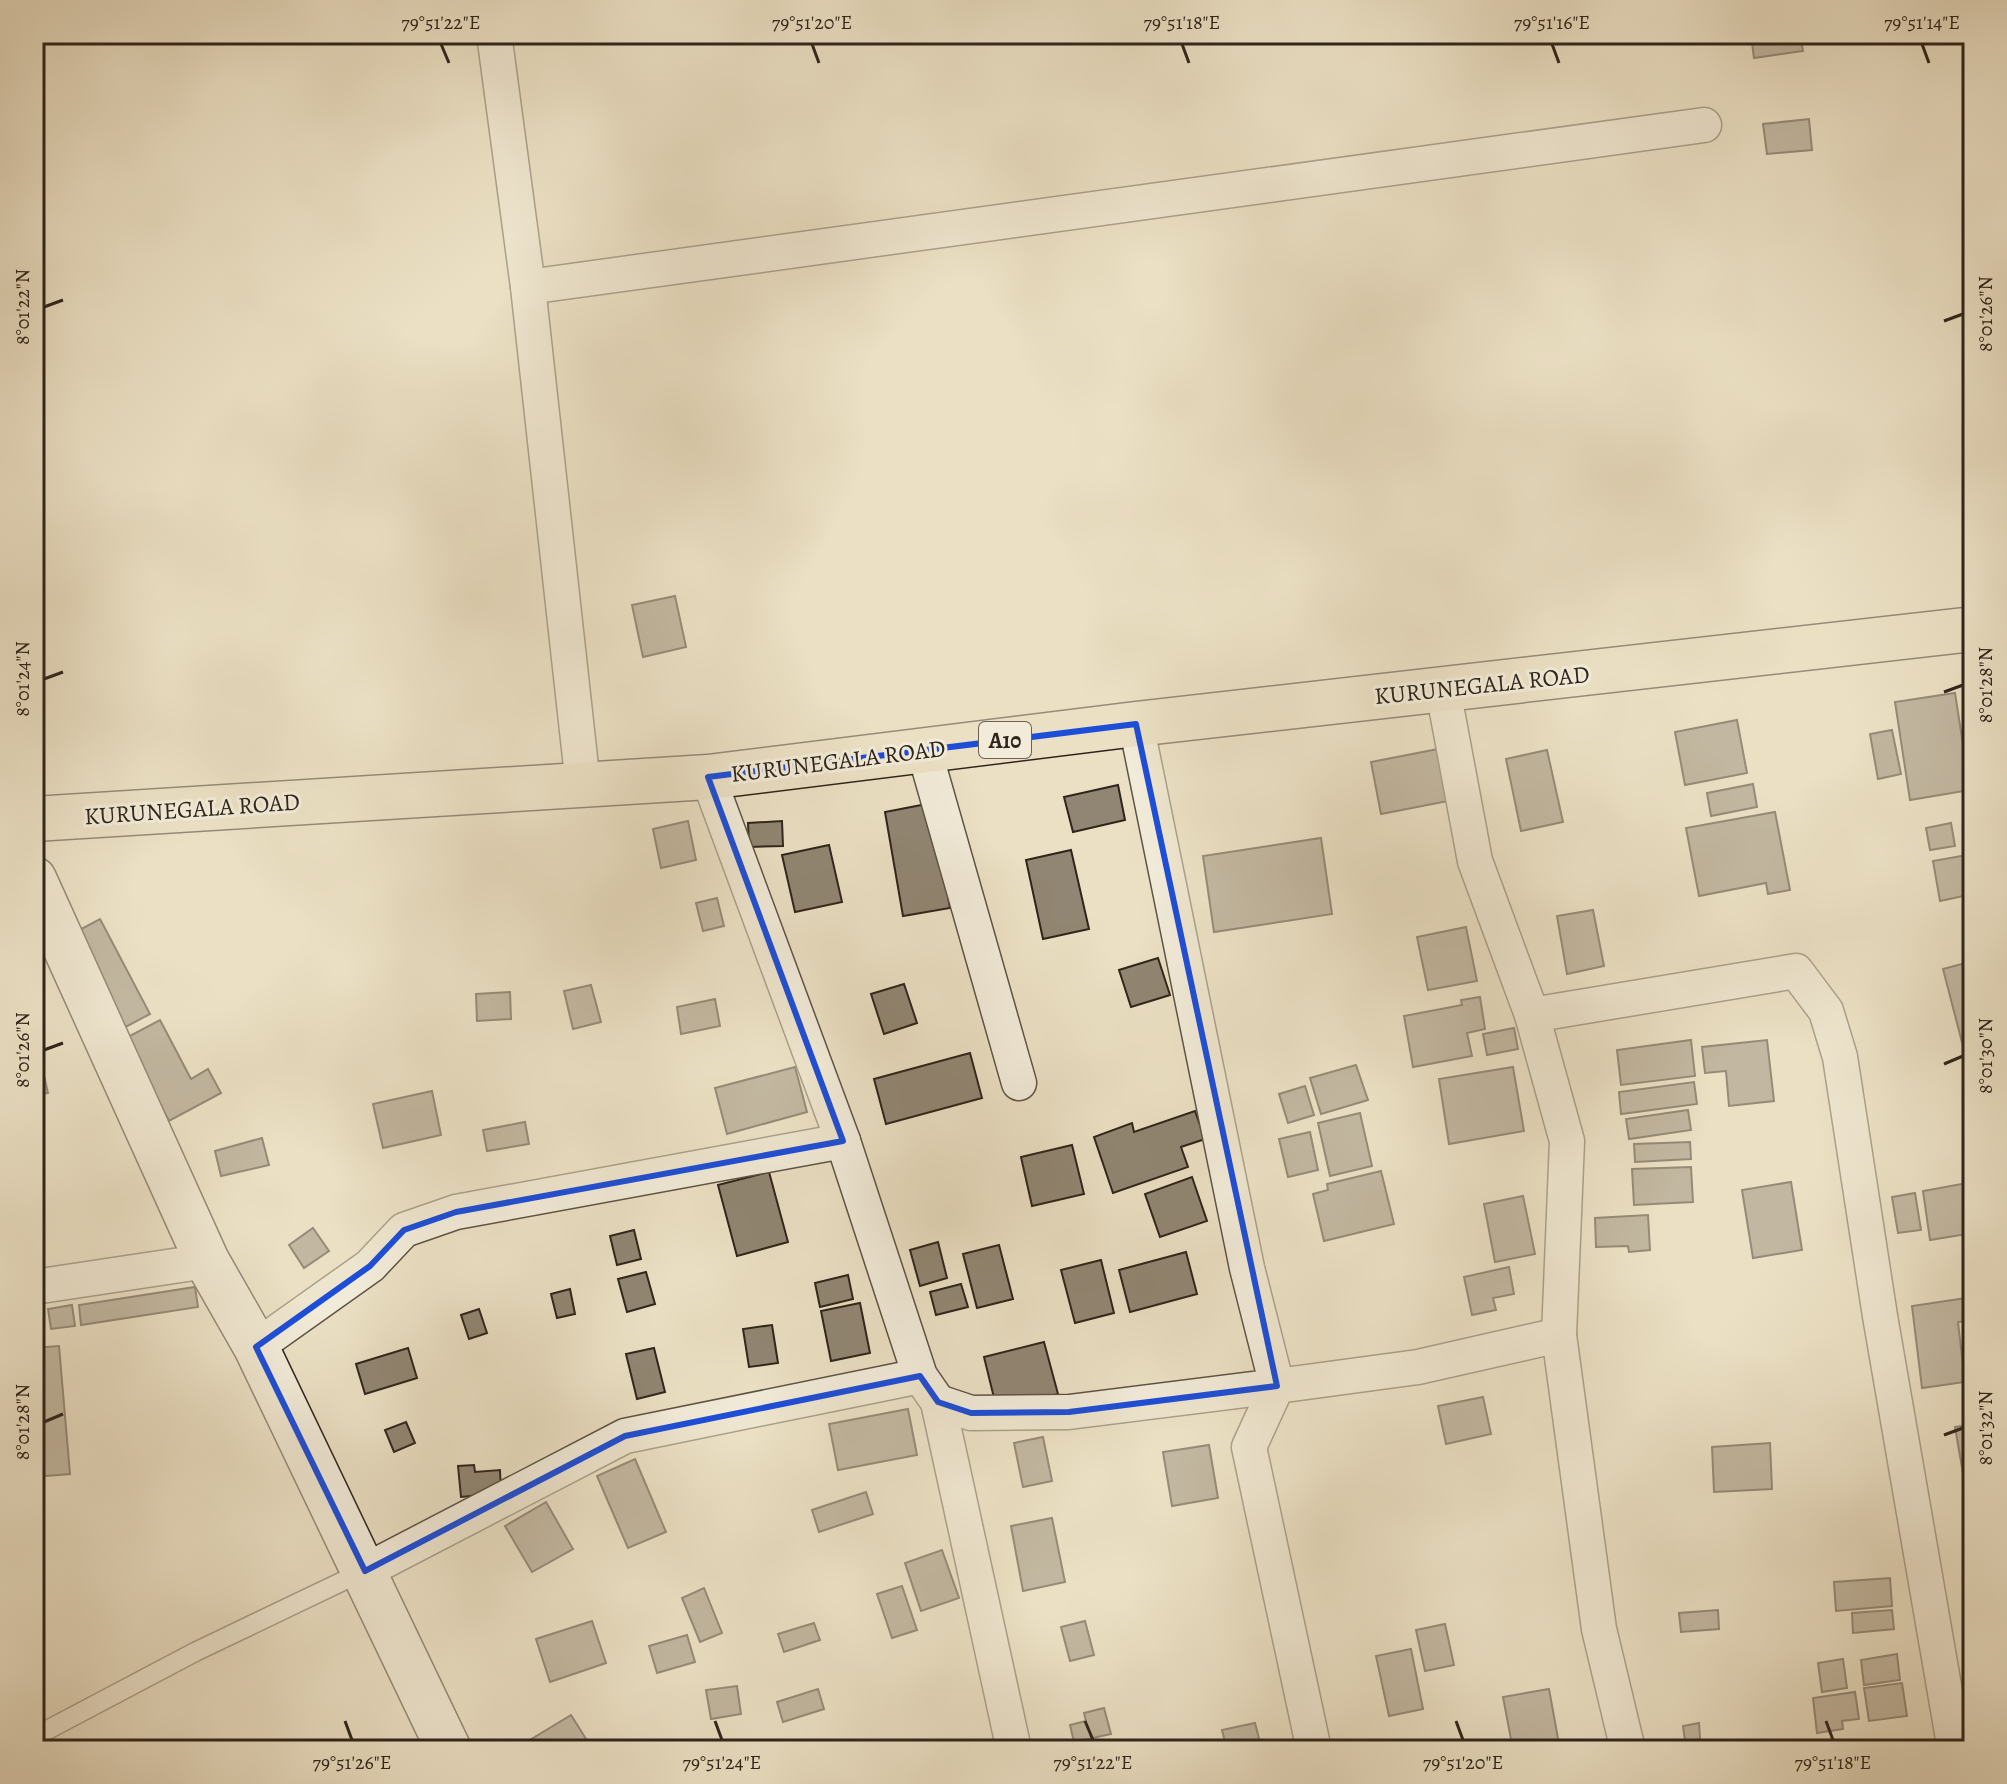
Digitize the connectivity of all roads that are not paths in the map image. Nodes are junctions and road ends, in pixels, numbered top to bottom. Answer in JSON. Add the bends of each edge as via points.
{"nodes":[{"id":1,"x":494,"y":34,"type":"edge"},
{"id":2,"x":1704,"y":125,"type":"dead end"},
{"id":3,"x":528,"y":287,"type":"junction"},
{"id":4,"x":1973,"y":629,"type":"edge"},
{"id":5,"x":1443,"y":690,"type":"junction"},
{"id":6,"x":1136,"y":724,"type":"junction"},
{"id":7,"x":924,"y":750,"type":"junction"},
{"id":8,"x":708,"y":777,"type":"junction"},
{"id":9,"x":583,"y":785,"type":"junction"},
{"id":10,"x":34,"y":819,"type":"edge"},
{"id":11,"x":34,"y":879,"type":"edge"},
{"id":12,"x":1532,"y":1015,"type":"junction"},
{"id":13,"x":1019,"y":1083,"type":"dead end"},
{"id":14,"x":843,"y":1141,"type":"junction"},
{"id":15,"x":207,"y":1261,"type":"junction"},
{"id":16,"x":34,"y":1287,"type":"edge"},
{"id":17,"x":1559,"y":1335,"type":"junction"},
{"id":18,"x":256,"y":1347,"type":"junction"},
{"id":19,"x":1277,"y":1386,"type":"junction"},
{"id":20,"x":929,"y":1389,"type":"junction"},
{"id":21,"x":365,"y":1571,"type":"junction"},
{"id":22,"x":34,"y":1737,"type":"edge"},
{"id":23,"x":449,"y":1750,"type":"edge"},
{"id":24,"x":1014,"y":1750,"type":"edge"},
{"id":25,"x":1314,"y":1750,"type":"edge"},
{"id":26,"x":1628,"y":1750,"type":"edge"},
{"id":27,"x":1955,"y":1750,"type":"edge"}],
"edges":[{"from":1,"to":3,"type":"street"},
{"from":2,"to":3,"type":"street"},
{"from":3,"to":9,"type":"street"},
{"from":4,"to":5,"type":"highway","name":"KURUNEGALA ROAD","number":"A10"},
{"from":5,"to":6,"type":"highway","name":"KURUNEGALA ROAD","number":"A10"},
{"from":5,"to":12,"type":"street","via":[[1475,861]]},
{"from":6,"to":7,"type":"highway","name":"KURUNEGALA ROAD","number":"A10"},
{"from":6,"to":19,"type":"street","via":[[1247,1268]]},
{"from":7,"to":8,"type":"highway","name":"KURUNEGALA ROAD","number":"A10"},
{"from":7,"to":13,"type":"street"},
{"from":8,"to":9,"type":"highway","name":"KURUNEGALA ROAD","number":"A10"},
{"from":8,"to":14,"type":"street"},
{"from":9,"to":10,"type":"highway","name":"KURUNEGALA ROAD","number":"A10"},
{"from":11,"to":15,"type":"street"},
{"from":12,"to":17,"type":"street","via":[[1567,1141]]},
{"from":12,"to":27,"type":"street","via":[[1796,971],[1826,1011],[1840,1057]]},
{"from":14,"to":18,"type":"street","via":[[456,1212],[404,1230],[370,1266]]},
{"from":14,"to":20,"type":"street"},
{"from":15,"to":16,"type":"street"},
{"from":15,"to":18,"type":"street"},
{"from":17,"to":19,"type":"street","via":[[1418,1367]]},
{"from":17,"to":26,"type":"street","via":[[1599,1629]]},
{"from":18,"to":21,"type":"street"},
{"from":19,"to":20,"type":"street","via":[[1069,1412],[971,1413]]},
{"from":19,"to":25,"type":"street","via":[[1249,1447]]},
{"from":20,"to":21,"type":"street","via":[[625,1436]]},
{"from":20,"to":24,"type":"street"},
{"from":21,"to":22,"type":"lane"},
{"from":21,"to":23,"type":"street"}]}
